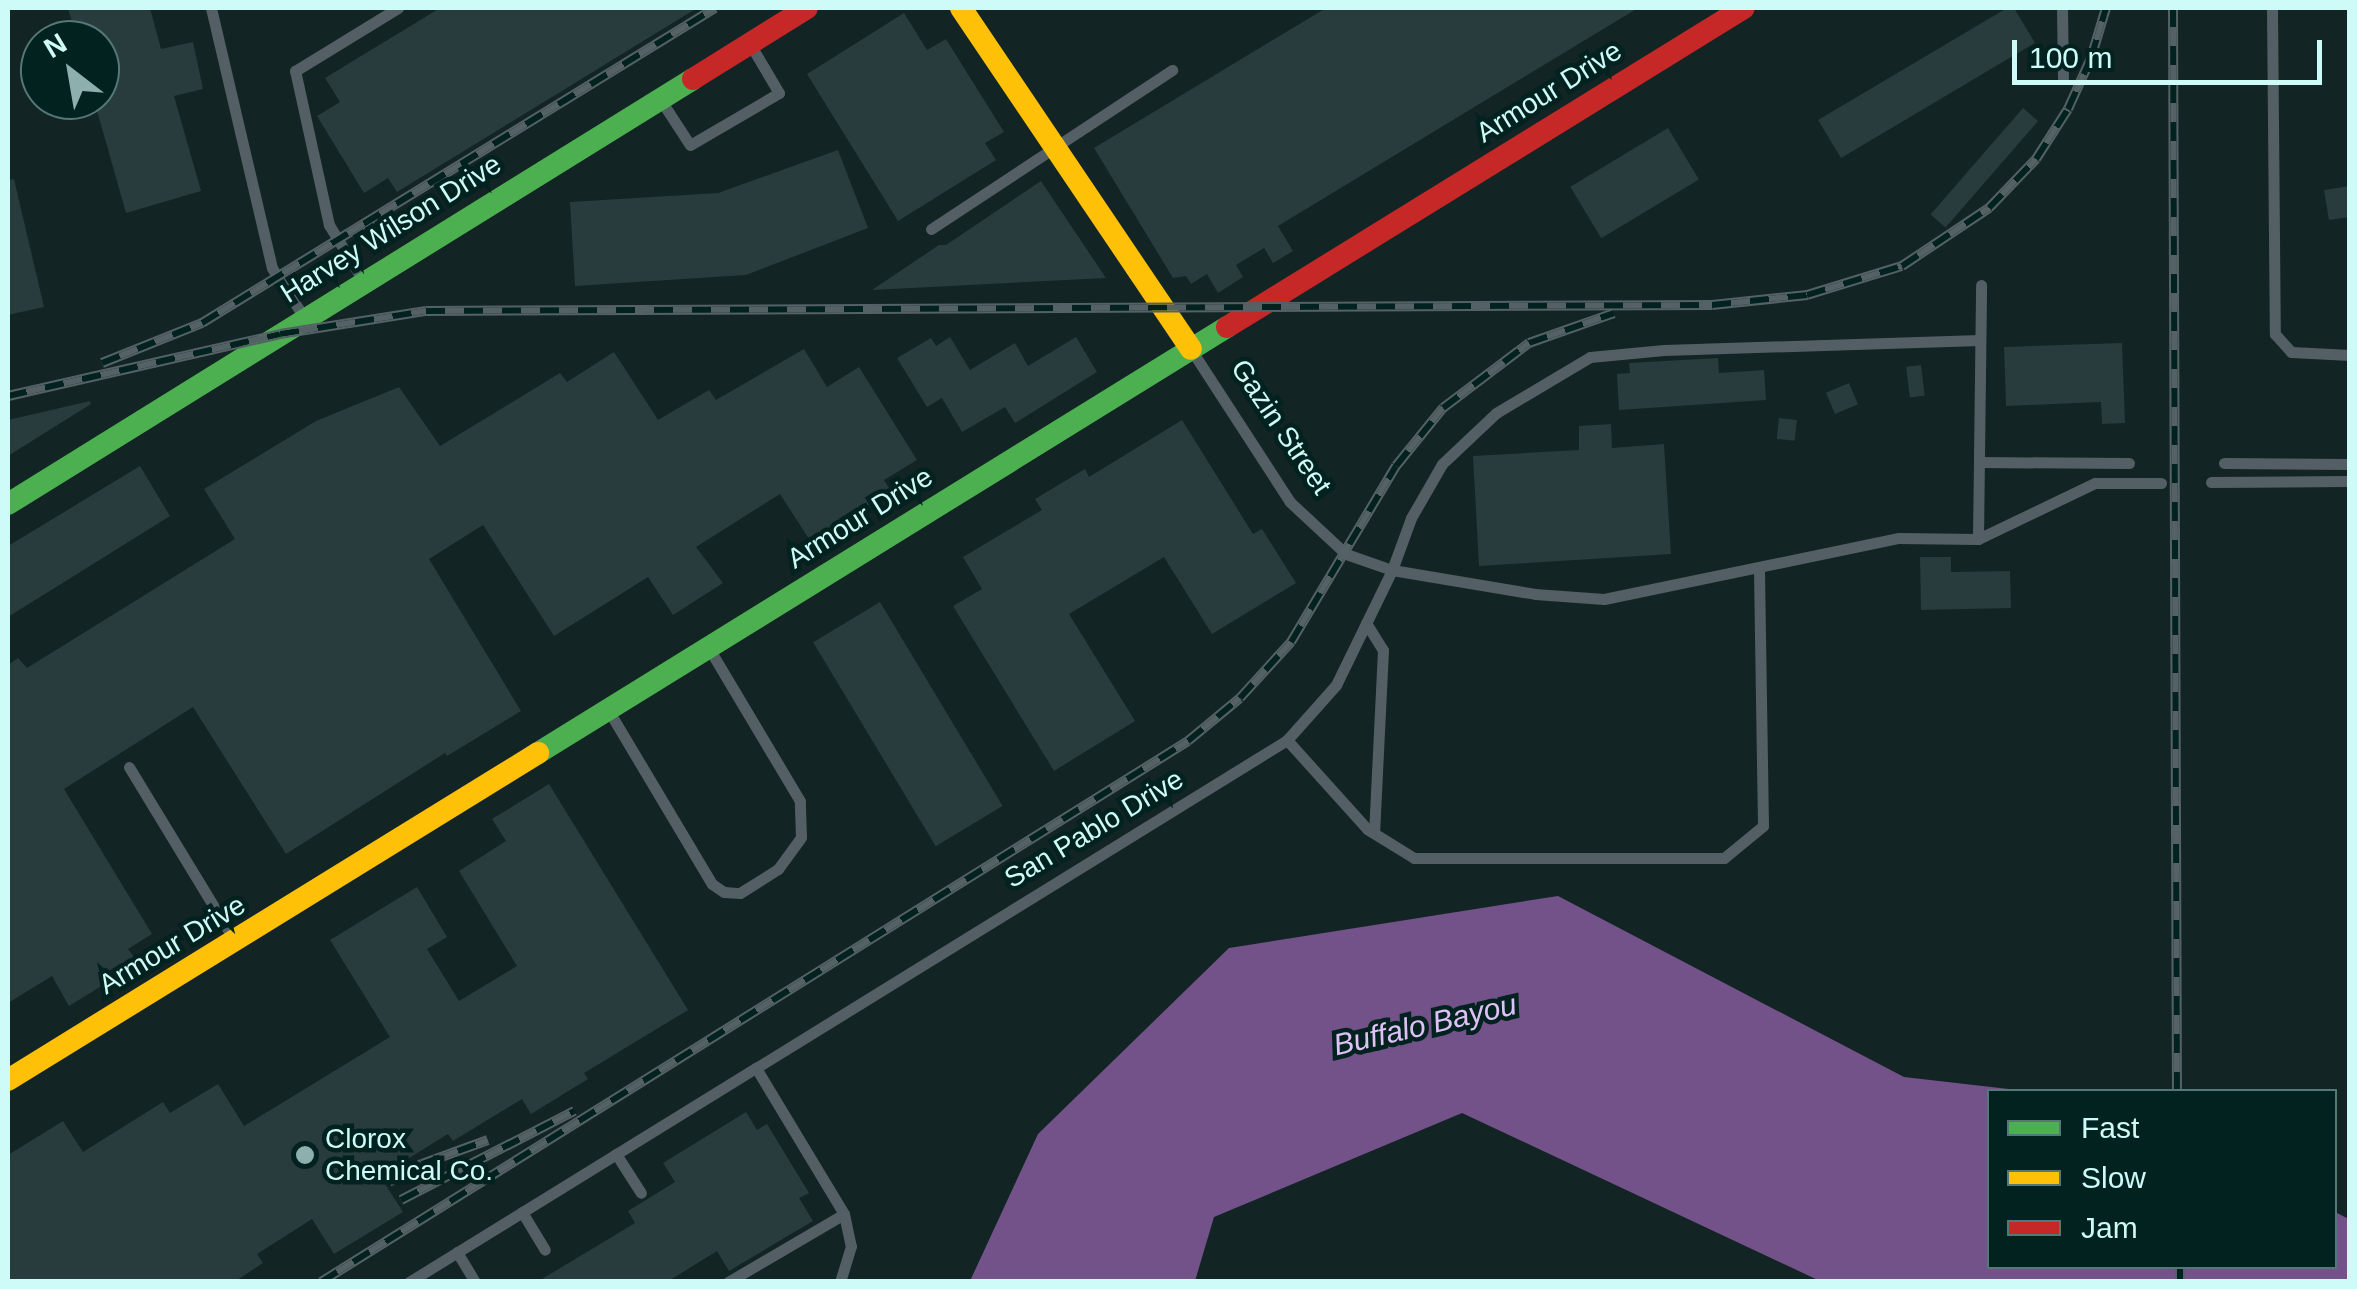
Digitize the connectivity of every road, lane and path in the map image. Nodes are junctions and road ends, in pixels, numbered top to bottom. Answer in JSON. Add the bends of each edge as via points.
{"nodes":[{"id":1,"x":211,"y":8,"type":"edge"},
{"id":2,"x":398,"y":8,"type":"edge"},
{"id":3,"x":807,"y":8,"type":"edge"},
{"id":4,"x":961,"y":8,"type":"edge"},
{"id":5,"x":1744,"y":8,"type":"edge"},
{"id":6,"x":2062,"y":8,"type":"edge"},
{"id":7,"x":2272,"y":8,"type":"edge"},
{"id":8,"x":750,"y":44,"type":"junction"},
{"id":9,"x":1172,"y":70,"type":"dead end"},
{"id":10,"x":2063,"y":78,"type":"dead end"},
{"id":11,"x":660,"y":99,"type":"junction"},
{"id":12,"x":1055,"y":147,"type":"junction"},
{"id":13,"x":931,"y":229,"type":"dead end"},
{"id":14,"x":363,"y":282,"type":"junction"},
{"id":15,"x":1981,"y":285,"type":"dead end"},
{"id":16,"x":305,"y":318,"type":"junction"},
{"id":17,"x":1980,"y":340,"type":"junction"},
{"id":18,"x":1191,"y":350,"type":"junction"},
{"id":19,"x":2350,"y":354,"type":"edge"},
{"id":20,"x":1979,"y":462,"type":"junction"},
{"id":21,"x":2129,"y":462,"type":"dead end"},
{"id":22,"x":2224,"y":463,"type":"dead end"},
{"id":23,"x":2350,"y":464,"type":"edge"},
{"id":24,"x":2350,"y":480,"type":"edge"},
{"id":25,"x":2211,"y":482,"type":"dead end"},
{"id":26,"x":2162,"y":483,"type":"dead end"},
{"id":27,"x":8,"y":504,"type":"edge"},
{"id":28,"x":1978,"y":539,"type":"junction"},
{"id":29,"x":1759,"y":568,"type":"junction"},
{"id":30,"x":1392,"y":570,"type":"junction"},
{"id":31,"x":1366,"y":623,"type":"junction"},
{"id":32,"x":708,"y":646,"type":"junction"},
{"id":33,"x":607,"y":708,"type":"junction"},
{"id":34,"x":1288,"y":740,"type":"junction"},
{"id":35,"x":129,"y":766,"type":"dead end"},
{"id":36,"x":1374,"y":833,"type":"junction"},
{"id":37,"x":235,"y":941,"type":"junction"},
{"id":38,"x":756,"y":1068,"type":"junction"},
{"id":39,"x":8,"y":1080,"type":"edge"},
{"id":40,"x":616,"y":1154,"type":"junction"},
{"id":41,"x":641,"y":1193,"type":"dead end"},
{"id":42,"x":522,"y":1212,"type":"junction"},
{"id":43,"x":844,"y":1214,"type":"junction"},
{"id":44,"x":546,"y":1250,"type":"dead end"},
{"id":45,"x":456,"y":1252,"type":"junction"},
{"id":46,"x":409,"y":1282,"type":"edge"},
{"id":47,"x":475,"y":1282,"type":"edge"},
{"id":48,"x":728,"y":1282,"type":"edge"},
{"id":49,"x":840,"y":1282,"type":"edge"}],
"edges":[{"from":1,"to":16,"type":"lane","via":[[272,268]]},
{"from":2,"to":14,"type":"lane","via":[[296,71],[329,225]]},
{"from":3,"to":8,"type":"street","name":"Harvey Wilson Drive"},
{"from":4,"to":12,"type":"street","name":"Gazin Street"},
{"from":5,"to":18,"type":"street","name":"Armour Drive"},
{"from":6,"to":10,"type":"lane"},
{"from":7,"to":19,"type":"lane","via":[[2275,334],[2291,352]]},
{"from":8,"to":11,"type":"street","name":"Harvey Wilson Drive"},
{"from":8,"to":11,"type":"lane","via":[[779,92],[764,102],[690,145]]},
{"from":9,"to":12,"type":"lane"},
{"from":11,"to":14,"type":"street","name":"Harvey Wilson Drive"},
{"from":12,"to":13,"type":"lane"},
{"from":12,"to":18,"type":"street","name":"Gazin Street"},
{"from":14,"to":16,"type":"street","name":"Harvey Wilson Drive"},
{"from":15,"to":17,"type":"lane"},
{"from":16,"to":27,"type":"street","name":"Harvey Wilson Drive"},
{"from":17,"to":20,"type":"lane"},
{"from":17,"to":30,"type":"lane","name":"San Pablo Drive","via":[[1590,357],[1496,412],[1442,464]]},
{"from":18,"to":30,"type":"lane","name":"Gazin Street","via":[[1290,502],[1346,554]]},
{"from":18,"to":32,"type":"street","name":"Armour Drive"},
{"from":20,"to":21,"type":"lane"},
{"from":20,"to":28,"type":"lane"},
{"from":22,"to":23,"type":"lane"},
{"from":24,"to":25,"type":"lane"},
{"from":26,"to":28,"type":"lane","via":[[2095,483]]},
{"from":28,"to":29,"type":"lane","name":"Gazin Street","via":[[1899,538]]},
{"from":29,"to":30,"type":"lane","name":"Gazin Street","via":[[1604,599]]},
{"from":29,"to":36,"type":"lane","via":[[1763,826],[1724,858],[1414,858]]},
{"from":30,"to":31,"type":"lane","name":"San Pablo Drive"},
{"from":31,"to":34,"type":"lane","name":"San Pablo Drive","via":[[1336,685]]},
{"from":31,"to":36,"type":"lane","via":[[1383,650]]},
{"from":32,"to":33,"type":"street","name":"Armour Drive"},
{"from":32,"to":33,"type":"lane","via":[[803,816],[792,853],[740,893],[712,884]]},
{"from":33,"to":37,"type":"street","name":"Armour Drive"},
{"from":34,"to":36,"type":"lane"},
{"from":34,"to":38,"type":"lane","name":"San Pablo Drive"},
{"from":35,"to":37,"type":"lane"},
{"from":37,"to":39,"type":"street","name":"Armour Drive"},
{"from":38,"to":40,"type":"lane","name":"San Pablo Drive"},
{"from":38,"to":43,"type":"lane"},
{"from":40,"to":41,"type":"lane"},
{"from":40,"to":42,"type":"lane","name":"San Pablo Drive"},
{"from":42,"to":44,"type":"lane"},
{"from":42,"to":45,"type":"lane","name":"San Pablo Drive"},
{"from":43,"to":48,"type":"lane"},
{"from":43,"to":49,"type":"lane","via":[[851,1246]]},
{"from":45,"to":46,"type":"lane","name":"San Pablo Drive"},
{"from":45,"to":47,"type":"lane"}]}
